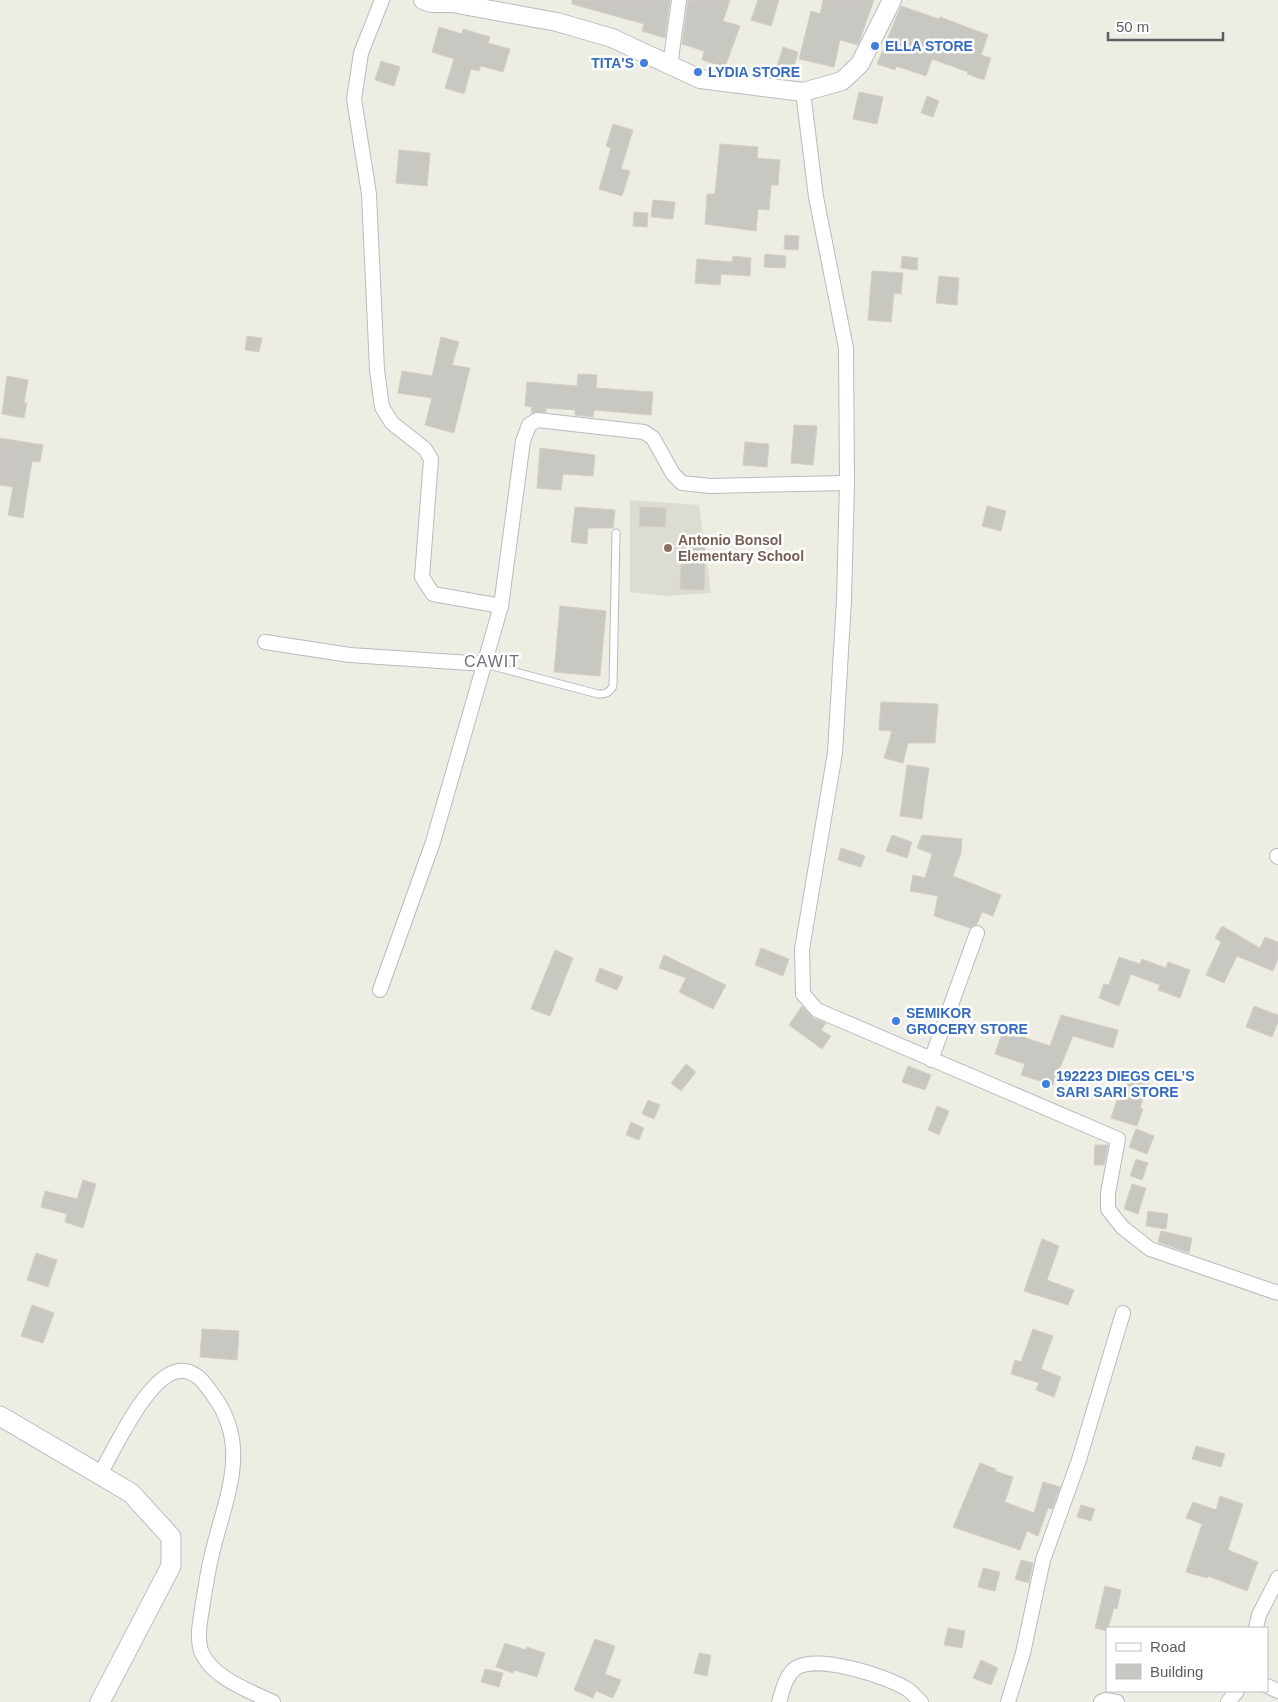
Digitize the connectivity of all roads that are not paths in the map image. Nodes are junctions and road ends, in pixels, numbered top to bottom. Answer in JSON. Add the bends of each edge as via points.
{"nodes":[{"id":1,"x":382,"y":0,"type":"edge"},
{"id":2,"x":423,"y":0,"type":"edge"},
{"id":3,"x":679,"y":0,"type":"edge"},
{"id":4,"x":892,"y":0,"type":"edge"},
{"id":5,"x":670,"y":66,"type":"junction"},
{"id":6,"x":802,"y":92,"type":"junction"},
{"id":7,"x":847,"y":483,"type":"junction"},
{"id":8,"x":616,"y":533,"type":"dead end"},
{"id":9,"x":501,"y":606,"type":"junction"},
{"id":10,"x":266,"y":642,"type":"dead end"},
{"id":11,"x":485,"y":664,"type":"junction"},
{"id":12,"x":977,"y":933,"type":"dead end"},
{"id":13,"x":380,"y":990,"type":"dead end"},
{"id":14,"x":930,"y":1060,"type":"junction"},
{"id":15,"x":1278,"y":1293,"type":"edge"},
{"id":16,"x":1123,"y":1314,"type":"dead end"},
{"id":17,"x":0,"y":1416,"type":"edge"},
{"id":18,"x":100,"y":1474,"type":"junction"},
{"id":19,"x":1278,"y":1578,"type":"edge"},
{"id":20,"x":1256,"y":1627,"type":"edge"},
{"id":21,"x":100,"y":1702,"type":"edge"},
{"id":22,"x":274,"y":1702,"type":"edge"},
{"id":23,"x":779,"y":1702,"type":"edge"},
{"id":24,"x":921,"y":1702,"type":"edge"},
{"id":25,"x":1008,"y":1702,"type":"edge"},
{"id":26,"x":1101,"y":1702,"type":"edge"},
{"id":27,"x":1117,"y":1702,"type":"edge"}],
"edges":[{"from":1,"to":9,"type":"street","via":[[360,53],[354,98],[369,194],[377,370],[382,407],[392,422],[425,449],[431,459],[422,577],[426,586],[433,594]]},
{"from":2,"to":5,"type":"street","via":[[452,2],[557,22],[612,38]]},
{"from":3,"to":5,"type":"street"},
{"from":4,"to":6,"type":"street","via":[[860,64],[842,81]]},
{"from":5,"to":6,"type":"street","via":[[700,78]]},
{"from":6,"to":7,"type":"street","via":[[816,197],[846,348]]},
{"from":7,"to":9,"type":"street","via":[[710,486],[682,483],[652,438],[644,432],[537,420],[529,425],[523,442]]},
{"from":7,"to":14,"type":"street","via":[[835,753],[802,949],[803,994],[817,1010]]},
{"from":8,"to":11,"type":"lane","via":[[613,686],[610,691],[598,694]]},
{"from":9,"to":11,"type":"street"},
{"from":10,"to":11,"type":"street","via":[[350,655]]},
{"from":11,"to":13,"type":"street","via":[[434,842]]},
{"from":12,"to":14,"type":"street"},
{"from":14,"to":15,"type":"street","via":[[1118,1139],[1108,1209],[1122,1227],[1150,1249]]},
{"from":16,"to":25,"type":"street","via":[[1078,1463],[1043,1560],[1024,1652]]},
{"from":17,"to":18,"type":"main road"},
{"from":18,"to":21,"type":"main road","via":[[132,1493],[170,1537],[171,1566]]},
{"from":18,"to":22,"type":"street","via":[[134,1413],[167,1374],[186,1371],[200,1378],[226,1412],[234,1444],[232,1478],[211,1555],[198,1630],[201,1650],[209,1666]]},
{"from":19,"to":20,"type":"street"},
{"from":23,"to":24,"type":"street","via":[[786,1679],[796,1668],[808,1664],[853,1667],[907,1689]]},
{"from":26,"to":27,"type":"street"}]}
